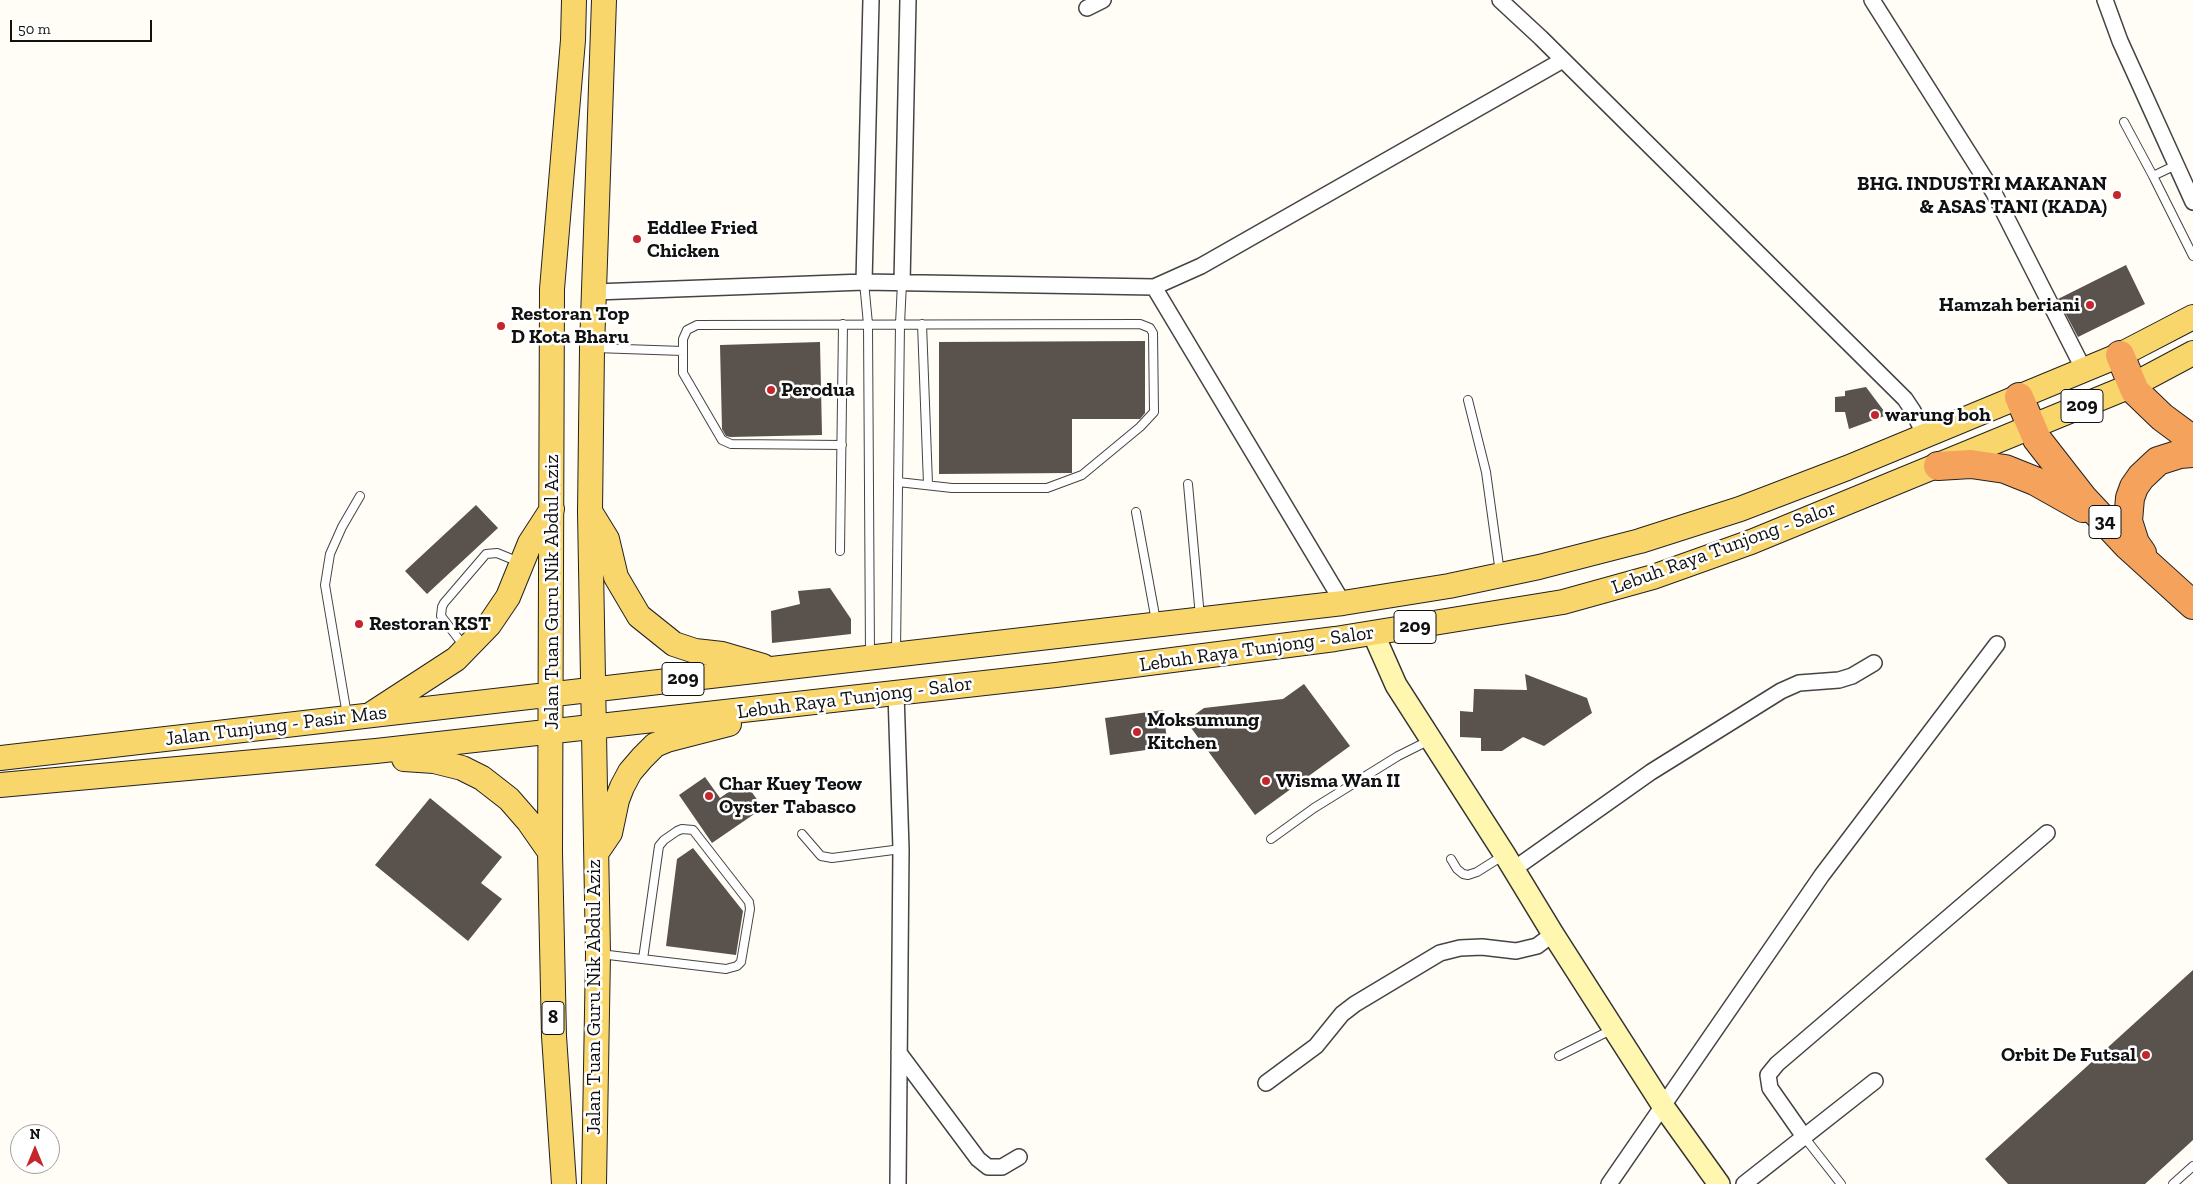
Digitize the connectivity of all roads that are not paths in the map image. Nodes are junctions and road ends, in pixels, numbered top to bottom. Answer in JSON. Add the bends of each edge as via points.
{"nodes":[{"id":1,"x":574,"y":0,"type":"edge"},
{"id":2,"x":604,"y":0,"type":"edge"},
{"id":3,"x":871,"y":0,"type":"edge"},
{"id":4,"x":908,"y":0,"type":"edge"},
{"id":5,"x":1103,"y":0,"type":"edge"},
{"id":6,"x":1500,"y":0,"type":"edge"},
{"id":7,"x":1872,"y":0,"type":"edge"},
{"id":8,"x":2105,"y":0,"type":"edge"},
{"id":9,"x":1087,"y":8,"type":"dead end"},
{"id":10,"x":1563,"y":60,"type":"junction"},
{"id":11,"x":2124,"y":122,"type":"dead end"},
{"id":12,"x":2176,"y":165,"type":"junction"},
{"id":13,"x":2153,"y":176,"type":"junction"},
{"id":14,"x":2193,"y":202,"type":"edge"},
{"id":15,"x":2193,"y":256,"type":"edge"},
{"id":16,"x":864,"y":282,"type":"junction"},
{"id":17,"x":902,"y":283,"type":"junction"},
{"id":18,"x":1154,"y":287,"type":"junction"},
{"id":19,"x":595,"y":292,"type":"junction"},
{"id":20,"x":2193,"y":317,"type":"edge"},
{"id":21,"x":844,"y":324,"type":"junction"},
{"id":22,"x":868,"y":324,"type":"junction"},
{"id":23,"x":900,"y":324,"type":"junction"},
{"id":24,"x":922,"y":324,"type":"junction"},
{"id":25,"x":592,"y":348,"type":"junction"},
{"id":26,"x":683,"y":351,"type":"junction"},
{"id":27,"x":2193,"y":353,"type":"edge"},
{"id":28,"x":2120,"y":355,"type":"junction"},
{"id":29,"x":2084,"y":370,"type":"junction"},
{"id":30,"x":2132,"y":385,"type":"junction"},
{"id":31,"x":2019,"y":397,"type":"junction"},
{"id":32,"x":1468,"y":400,"type":"dead end"},
{"id":33,"x":2032,"y":427,"type":"junction"},
{"id":34,"x":1925,"y":436,"type":"junction"},
{"id":35,"x":2193,"y":440,"type":"edge"},
{"id":36,"x":842,"y":445,"type":"junction"},
{"id":37,"x":2193,"y":454,"type":"edge"},
{"id":38,"x":1938,"y":466,"type":"junction"},
{"id":39,"x":898,"y":482,"type":"junction"},
{"id":40,"x":928,"y":484,"type":"junction"},
{"id":41,"x":1188,"y":484,"type":"dead end"},
{"id":42,"x":360,"y":496,"type":"dead end"},
{"id":43,"x":552,"y":509,"type":"junction"},
{"id":44,"x":590,"y":512,"type":"junction"},
{"id":45,"x":1136,"y":512,"type":"dead end"},
{"id":46,"x":840,"y":551,"type":"dead end"},
{"id":47,"x":2138,"y":554,"type":"junction"},
{"id":48,"x":523,"y":563,"type":"junction"},
{"id":49,"x":1500,"y":575,"type":"junction"},
{"id":50,"x":1342,"y":603,"type":"junction"},
{"id":51,"x":2193,"y":605,"type":"edge"},
{"id":52,"x":1201,"y":620,"type":"junction"},
{"id":53,"x":1156,"y":624,"type":"junction"},
{"id":54,"x":1373,"y":633,"type":"junction"},
{"id":55,"x":1997,"y":644,"type":"dead end"},
{"id":56,"x":466,"y":649,"type":"junction"},
{"id":57,"x":896,"y":654,"type":"junction"},
{"id":58,"x":870,"y":657,"type":"junction"},
{"id":59,"x":1874,"y":663,"type":"dead end"},
{"id":60,"x":773,"y":668,"type":"junction"},
{"id":61,"x":593,"y":690,"type":"junction"},
{"id":62,"x":896,"y":693,"type":"junction"},
{"id":63,"x":552,"y":694,"type":"junction"},
{"id":64,"x":770,"y":709,"type":"junction"},
{"id":65,"x":371,"y":714,"type":"junction"},
{"id":66,"x":347,"y":717,"type":"junction"},
{"id":67,"x":594,"y":727,"type":"junction"},
{"id":68,"x":552,"y":732,"type":"junction"},
{"id":69,"x":1431,"y":740,"type":"junction"},
{"id":70,"x":376,"y":752,"type":"junction"},
{"id":71,"x":0,"y":758,"type":"edge"},
{"id":72,"x":0,"y":785,"type":"edge"},
{"id":73,"x":2047,"y":833,"type":"dead end"},
{"id":74,"x":802,"y":834,"type":"dead end"},
{"id":75,"x":1270,"y":839,"type":"dead end"},
{"id":76,"x":901,"y":848,"type":"junction"},
{"id":77,"x":550,"y":852,"type":"junction"},
{"id":78,"x":595,"y":856,"type":"junction"},
{"id":79,"x":1451,"y":859,"type":"dead end"},
{"id":80,"x":1510,"y":862,"type":"junction"},
{"id":81,"x":1553,"y":934,"type":"junction"},
{"id":82,"x":598,"y":954,"type":"junction"},
{"id":83,"x":643,"y":959,"type":"junction"},
{"id":84,"x":1614,"y":1028,"type":"junction"},
{"id":85,"x":900,"y":1053,"type":"junction"},
{"id":86,"x":1559,"y":1056,"type":"dead end"},
{"id":87,"x":1875,"y":1081,"type":"dead end"},
{"id":88,"x":1266,"y":1083,"type":"dead end"},
{"id":89,"x":1663,"y":1106,"type":"junction"},
{"id":90,"x":1805,"y":1138,"type":"junction"},
{"id":91,"x":1019,"y":1157,"type":"dead end"},
{"id":92,"x":2193,"y":1166,"type":"edge"},
{"id":93,"x":564,"y":1184,"type":"edge"},
{"id":94,"x":594,"y":1184,"type":"edge"},
{"id":95,"x":898,"y":1184,"type":"edge"},
{"id":96,"x":1609,"y":1184,"type":"edge"},
{"id":97,"x":1719,"y":1184,"type":"edge"},
{"id":98,"x":1744,"y":1184,"type":"edge"},
{"id":99,"x":1841,"y":1184,"type":"edge"},
{"id":100,"x":2173,"y":1184,"type":"edge"}],
"edges":[{"from":1,"to":43,"type":"main road","name":"Jalan Tuan Guru Nik Abdul Aziz","number":"8","via":[[552,289]]},
{"from":2,"to":19,"type":"main road","name":"Jalan Tuan Guru Nik Abdul Aziz"},
{"from":3,"to":16,"type":"street"},
{"from":4,"to":17,"type":"street"},
{"from":5,"to":9,"type":"street"},
{"from":6,"to":10,"type":"street"},
{"from":7,"to":29,"type":"street","via":[[1994,193]]},
{"from":8,"to":12,"type":"street","via":[[2120,42]]},
{"from":10,"to":18,"type":"street","via":[[1201,266]]},
{"from":10,"to":34,"type":"street","via":[[1906,399]]},
{"from":11,"to":13,"type":"lane"},
{"from":12,"to":13,"type":"lane"},
{"from":12,"to":14,"type":"street"},
{"from":13,"to":15,"type":"lane"},
{"from":16,"to":17,"type":"street"},
{"from":16,"to":19,"type":"street"},
{"from":16,"to":22,"type":"lane"},
{"from":17,"to":18,"type":"street"},
{"from":17,"to":23,"type":"lane"},
{"from":18,"to":50,"type":"street"},
{"from":19,"to":25,"type":"main road","name":"Jalan Tuan Guru Nik Abdul Aziz"},
{"from":20,"to":28,"type":"main road","number":"209"},
{"from":21,"to":22,"type":"lane"},
{"from":21,"to":26,"type":"lane","via":[[697,326],[684,334]]},
{"from":21,"to":36,"type":"lane"},
{"from":22,"to":23,"type":"lane"},
{"from":22,"to":58,"type":"lane"},
{"from":23,"to":24,"type":"lane"},
{"from":23,"to":39,"type":"lane"},
{"from":24,"to":40,"type":"lane"},
{"from":24,"to":40,"type":"lane","via":[[1140,324],[1150,328],[1154,338],[1154,412],[1082,475],[1047,488],[952,488]]},
{"from":25,"to":26,"type":"lane"},
{"from":25,"to":44,"type":"main road","name":"Jalan Tuan Guru Nik Abdul Aziz"},
{"from":26,"to":36,"type":"lane","via":[[684,376],[722,440],[731,444]]},
{"from":27,"to":30,"type":"main road","number":"209"},
{"from":28,"to":29,"type":"main road","name":"Lebuh Raya Tunjong - Salor","number":"209"},
{"from":28,"to":30,"type":"highway"},
{"from":29,"to":31,"type":"main road","name":"Lebuh Raya Tunjong - Salor","number":"209"},
{"from":30,"to":33,"type":"main road","name":"Lebuh Raya Tunjong - Salor","number":"209"},
{"from":30,"to":35,"type":"highway","via":[[2153,409]]},
{"from":31,"to":33,"type":"highway","number":"34"},
{"from":31,"to":34,"type":"main road","name":"Lebuh Raya Tunjong - Salor","number":"209"},
{"from":32,"to":49,"type":"lane","via":[[1486,472]]},
{"from":33,"to":38,"type":"main road","name":"Lebuh Raya Tunjong - Salor","number":"209"},
{"from":33,"to":47,"type":"highway","number":"34","via":[[2037,439],[2082,498]]},
{"from":34,"to":49,"type":"main road","name":"Lebuh Raya Tunjong - Salor","number":"209","via":[[1731,512],[1640,541]]},
{"from":36,"to":46,"type":"lane"},
{"from":37,"to":47,"type":"highway","via":[[2180,454],[2158,462],[2134,487],[2128,520]]},
{"from":38,"to":47,"type":"highway","via":[[1987,465],[2035,481],[2098,519]]},
{"from":38,"to":54,"type":"main road","name":"Lebuh Raya Tunjong - Salor","number":"209","via":[[1718,555],[1608,591],[1563,602]]},
{"from":39,"to":40,"type":"lane"},
{"from":39,"to":57,"type":"lane"},
{"from":41,"to":52,"type":"lane"},
{"from":42,"to":66,"type":"lane","via":[[330,554],[325,585]]},
{"from":43,"to":48,"type":"main road","via":[[530,544]]},
{"from":43,"to":63,"type":"main road","name":"Jalan Tuan Guru Nik Abdul Aziz","number":"8"},
{"from":44,"to":60,"type":"main road","via":[[607,539],[616,577],[639,616],[674,644]]},
{"from":44,"to":61,"type":"main road","name":"Jalan Tuan Guru Nik Abdul Aziz"},
{"from":45,"to":53,"type":"lane"},
{"from":47,"to":51,"type":"highway","number":"34"},
{"from":48,"to":56,"type":"main road","via":[[508,597],[489,625]]},
{"from":48,"to":56,"type":"lane","via":[[497,553],[486,554],[444,602],[441,616]]},
{"from":49,"to":50,"type":"main road","name":"Lebuh Raya Tunjong - Salor","number":"209"},
{"from":50,"to":52,"type":"main road","name":"Lebuh Raya Tunjong - Salor","number":"209"},
{"from":52,"to":53,"type":"main road","name":"Lebuh Raya Tunjong - Salor","number":"209"},
{"from":53,"to":57,"type":"main road","name":"Lebuh Raya Tunjong - Salor","number":"209"},
{"from":54,"to":62,"type":"main road","name":"Lebuh Raya Tunjong - Salor","number":"209"},
{"from":54,"to":69,"type":"main road","via":[[1396,685]]},
{"from":55,"to":89,"type":"street","via":[[1822,875]]},
{"from":56,"to":65,"type":"main road","via":[[456,659]]},
{"from":57,"to":58,"type":"main road","name":"Lebuh Raya Tunjong - Salor","number":"209"},
{"from":58,"to":60,"type":"main road","name":"Lebuh Raya Tunjong - Salor","number":"209"},
{"from":59,"to":80,"type":"street","via":[[1839,680],[1800,683],[1781,690]]},
{"from":60,"to":61,"type":"main road","name":"Lebuh Raya Tunjong - Salor","number":"209"},
{"from":61,"to":63,"type":"main road","name":"Lebuh Raya Tunjong - Salor"},
{"from":61,"to":67,"type":"main road","name":"Jalan Tuan Guru Nik Abdul Aziz"},
{"from":62,"to":64,"type":"main road","name":"Lebuh Raya Tunjong - Salor","number":"209"},
{"from":62,"to":76,"type":"street"},
{"from":63,"to":65,"type":"main road","name":"Jalan Tunjung - Pasir Mas"},
{"from":63,"to":68,"type":"main road","name":"Jalan Tuan Guru Nik Abdul Aziz","number":"8"},
{"from":64,"to":67,"type":"main road","name":"Lebuh Raya Tunjong - Salor","number":"209"},
{"from":64,"to":78,"type":"main road","via":[[655,746],[630,772],[617,800],[610,832]]},
{"from":65,"to":66,"type":"main road","name":"Jalan Tunjung - Pasir Mas"},
{"from":66,"to":71,"type":"main road","name":"Jalan Tunjung - Pasir Mas"},
{"from":67,"to":68,"type":"main road","name":"Lebuh Raya Tunjong - Salor"},
{"from":67,"to":78,"type":"main road","name":"Jalan Tuan Guru Nik Abdul Aziz"},
{"from":68,"to":70,"type":"main road","name":"Jalan Tunjung - Pasir Mas"},
{"from":68,"to":77,"type":"main road","name":"Jalan Tuan Guru Nik Abdul Aziz","number":"8"},
{"from":69,"to":75,"type":"lane","via":[[1398,756],[1323,802]]},
{"from":69,"to":80,"type":"main road"},
{"from":70,"to":72,"type":"main road","name":"Jalan Tunjung - Pasir Mas"},
{"from":70,"to":77,"type":"main road","via":[[434,761],[462,768],[482,778],[509,799]]},
{"from":73,"to":90,"type":"street","via":[[1776,1064],[1768,1075],[1770,1088]]},
{"from":74,"to":76,"type":"lane","via":[[821,856],[832,858]]},
{"from":76,"to":85,"type":"street"},
{"from":77,"to":93,"type":"main road","name":"Jalan Tuan Guru Nik Abdul Aziz","number":"8","via":[[554,1036]]},
{"from":78,"to":82,"type":"main road","name":"Jalan Tuan Guru Nik Abdul Aziz"},
{"from":79,"to":80,"type":"lane","via":[[1457,869],[1468,875]]},
{"from":80,"to":81,"type":"main road"},
{"from":81,"to":84,"type":"main road"},
{"from":81,"to":88,"type":"street","via":[[1537,946],[1516,951],[1482,947],[1440,953],[1355,1004],[1342,1014],[1316,1046]]},
{"from":82,"to":83,"type":"lane"},
{"from":82,"to":94,"type":"main road","name":"Jalan Tuan Guru Nik Abdul Aziz"},
{"from":83,"to":83,"type":"lane","via":[[726,970],[741,962],[750,909],[748,902],[693,830],[688,828],[677,831],[659,846]]},
{"from":84,"to":86,"type":"lane"},
{"from":84,"to":89,"type":"main road"},
{"from":85,"to":91,"type":"street","via":[[978,1159],[988,1167],[1002,1167]]},
{"from":85,"to":95,"type":"street"},
{"from":87,"to":90,"type":"street"},
{"from":89,"to":96,"type":"street"},
{"from":89,"to":97,"type":"main road"},
{"from":90,"to":98,"type":"street"},
{"from":90,"to":99,"type":"lane"},
{"from":92,"to":100,"type":"lane"}]}
